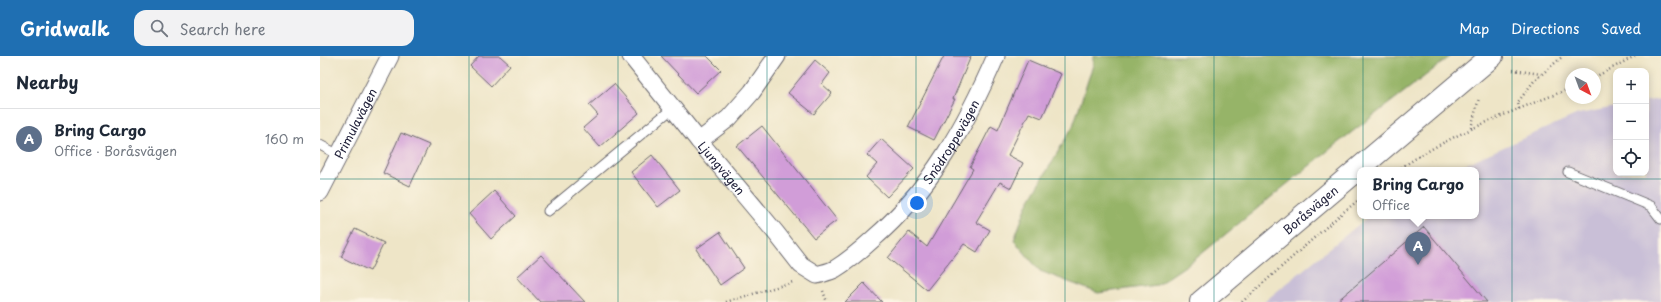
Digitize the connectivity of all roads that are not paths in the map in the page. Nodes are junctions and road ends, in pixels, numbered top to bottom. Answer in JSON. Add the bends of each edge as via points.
{"nodes":[{"id":1,"x":390,"y":56,"type":"edge"},
{"id":2,"x":632,"y":56,"type":"edge"},
{"id":3,"x":777,"y":56,"type":"edge"},
{"id":4,"x":996,"y":56,"type":"edge"},
{"id":5,"x":1492,"y":56,"type":"edge"},
{"id":6,"x":673,"y":108,"type":"junction"},
{"id":7,"x":699,"y":141,"type":"junction"},
{"id":8,"x":320,"y":145,"type":"edge"},
{"id":9,"x":339,"y":155,"type":"junction"},
{"id":10,"x":1361,"y":167,"type":"edge"},
{"id":11,"x":1357,"y":170,"type":"edge"},
{"id":12,"x":1568,"y":172,"type":"dead end"},
{"id":13,"x":320,"y":192,"type":"edge"},
{"id":14,"x":548,"y":211,"type":"dead end"},
{"id":15,"x":1661,"y":219,"type":"edge"},
{"id":16,"x":817,"y":275,"type":"joint"},
{"id":17,"x":1201,"y":302,"type":"edge"}],
"edges":[{"from":1,"to":9,"type":"street","name":"Primulavägen"},
{"from":2,"to":6,"type":"street","name":"Ljungvägen"},
{"from":3,"to":7,"type":"street","via":[[752,92],[729,118]]},
{"from":4,"to":16,"type":"street","name":"Snödroppevägen","via":[[957,135],[934,173],[910,203],[859,251],[834,270]]},
{"from":5,"to":10,"type":"street","name":"Boråsvägen"},
{"from":6,"to":7,"type":"street","name":"Ljungvägen"},
{"from":6,"to":14,"type":"lane"},
{"from":7,"to":16,"type":"street","name":"Ljungvägen","via":[[776,232],[800,265]]},
{"from":8,"to":9,"type":"lane"},
{"from":9,"to":13,"type":"street","name":"Primulavägen"},
{"from":11,"to":17,"type":"street","name":"Boråsvägen"},
{"from":12,"to":15,"type":"lane","via":[[1651,206]]}]}
